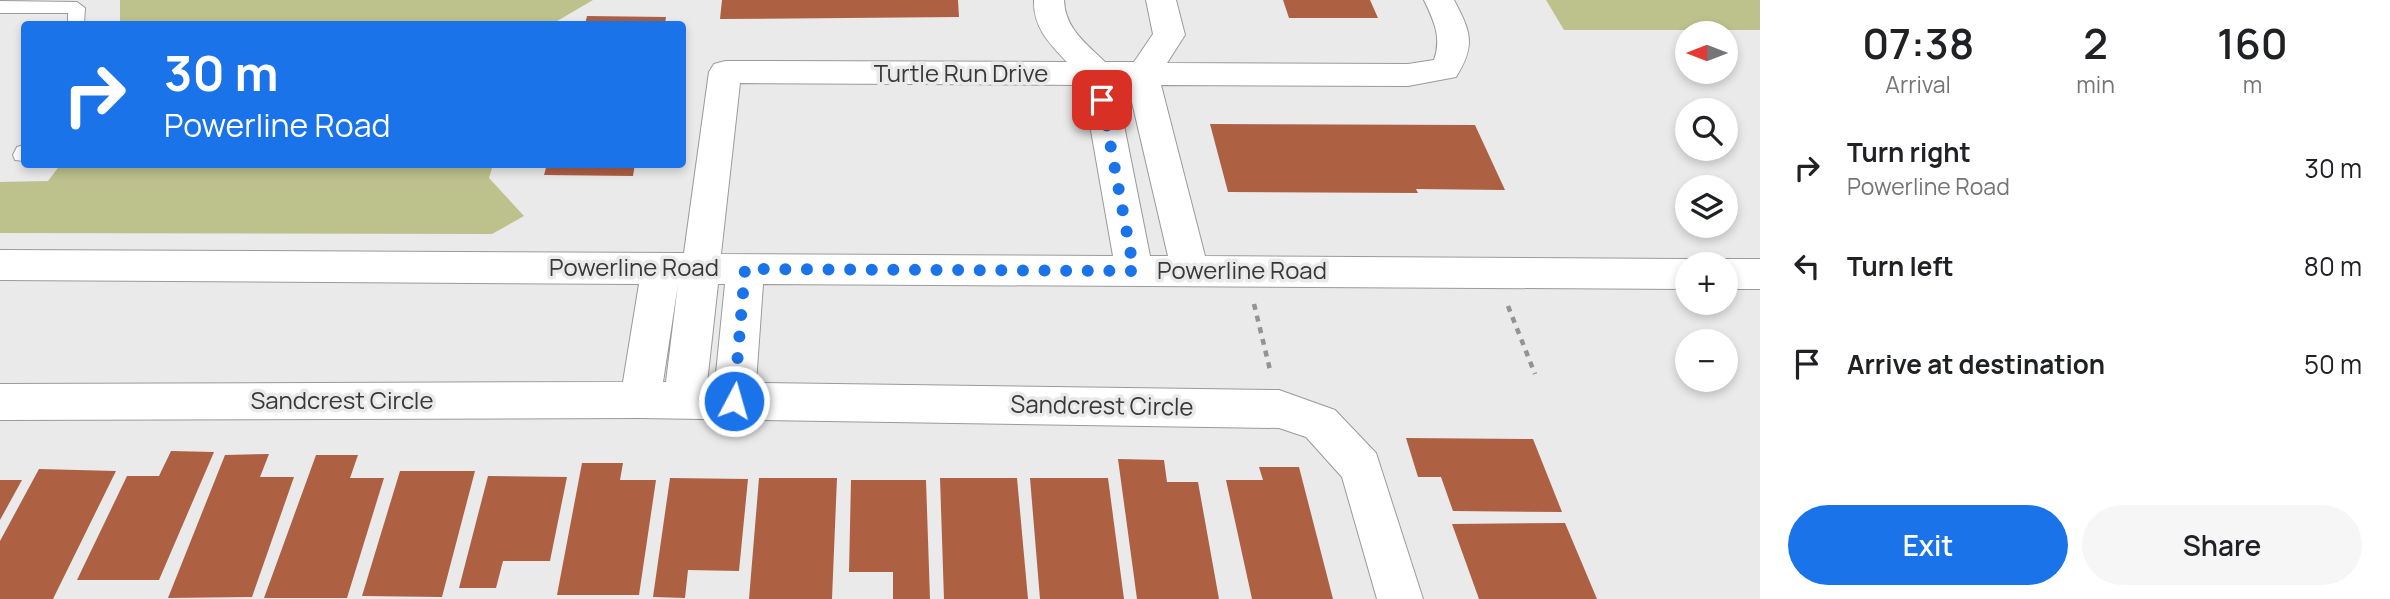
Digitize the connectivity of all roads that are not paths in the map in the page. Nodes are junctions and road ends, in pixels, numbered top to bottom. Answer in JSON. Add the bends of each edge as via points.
{"nodes":[{"id":1,"x":1049,"y":0,"type":"edge"},
{"id":2,"x":1161,"y":0,"type":"edge"},
{"id":3,"x":1439,"y":0,"type":"edge"},
{"id":4,"x":0,"y":7,"type":"edge"},
{"id":5,"x":76,"y":21,"type":"edge"},
{"id":6,"x":1098,"y":75,"type":"junction"},
{"id":7,"x":1142,"y":75,"type":"junction"},
{"id":8,"x":0,"y":265,"type":"edge"},
{"id":9,"x":661,"y":268,"type":"junction"},
{"id":10,"x":702,"y":269,"type":"junction"},
{"id":11,"x":745,"y":269,"type":"junction"},
{"id":12,"x":1134,"y":271,"type":"junction"},
{"id":13,"x":1190,"y":271,"type":"junction"},
{"id":14,"x":1675,"y":274,"type":"edge"},
{"id":15,"x":1738,"y":274,"type":"edge"},
{"id":16,"x":1760,"y":274,"type":"edge"},
{"id":17,"x":640,"y":400,"type":"junction"},
{"id":18,"x":684,"y":401,"type":"junction"},
{"id":19,"x":734,"y":401,"type":"junction"},
{"id":20,"x":0,"y":402,"type":"edge"},
{"id":21,"x":1400,"y":599,"type":"edge"}],
"edges":[{"from":1,"to":6,"type":"street","via":[[1057,33]]},
{"from":2,"to":7,"type":"street","via":[[1169,35]]},
{"from":3,"to":7,"type":"street","name":"Turtle Run Drive","via":[[1454,28],[1455,51],[1444,69],[1408,75]]},
{"from":4,"to":5,"type":"lane","via":[[78,8]]},
{"from":6,"to":7,"type":"street","name":"Turtle Run Drive"},
{"from":6,"to":10,"type":"street","name":"Turtle Run Drive","via":[[725,72]]},
{"from":6,"to":12,"type":"street"},
{"from":7,"to":13,"type":"street"},
{"from":8,"to":9,"type":"street","name":"Powerline Road"},
{"from":9,"to":10,"type":"street","name":"Powerline Road"},
{"from":9,"to":17,"type":"street"},
{"from":10,"to":11,"type":"street","name":"Powerline Road"},
{"from":10,"to":18,"type":"street"},
{"from":11,"to":12,"type":"street","name":"Powerline Road"},
{"from":11,"to":19,"type":"street"},
{"from":12,"to":13,"type":"street","name":"Powerline Road"},
{"from":13,"to":14,"type":"street","name":"Powerline Road"},
{"from":15,"to":16,"type":"street"},
{"from":17,"to":18,"type":"street","name":"Sandcrest Circle"},
{"from":17,"to":20,"type":"street","name":"Sandcrest Circle"},
{"from":18,"to":19,"type":"street","name":"Sandcrest Circle"},
{"from":19,"to":21,"type":"street","name":"Sandcrest Circle","via":[[1279,409],[1320,424],[1361,467]]}]}
